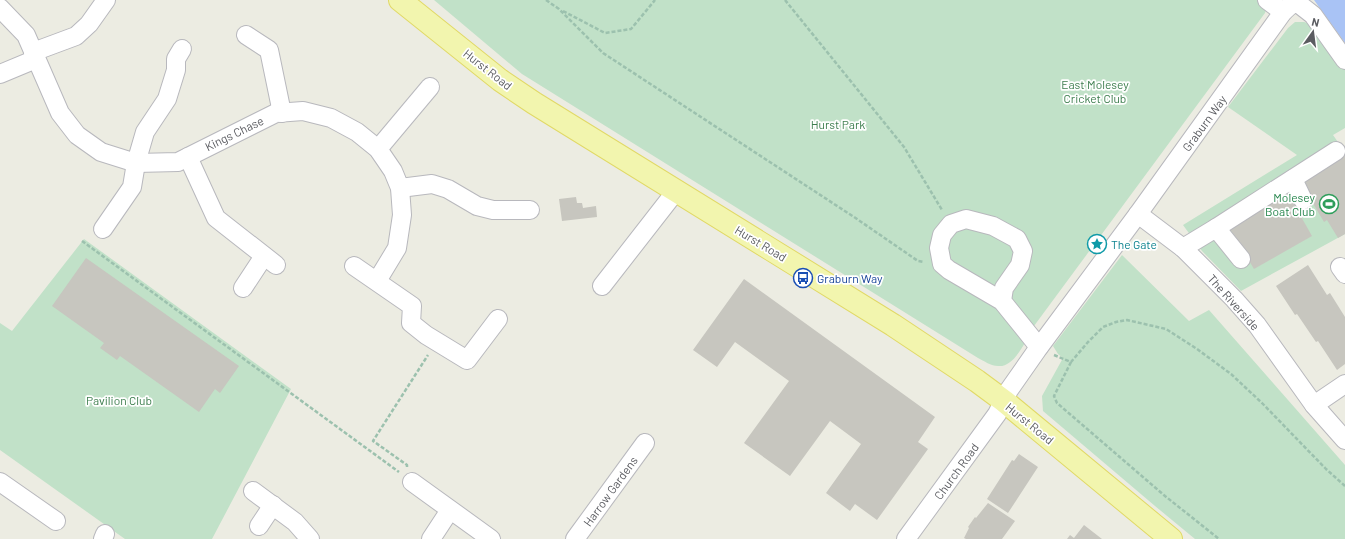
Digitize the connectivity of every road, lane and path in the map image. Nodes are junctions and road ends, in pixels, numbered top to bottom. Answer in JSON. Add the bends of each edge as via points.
{"nodes":[{"id":1,"x":106,"y":0,"type":"edge"},
{"id":2,"x":400,"y":0,"type":"edge"},
{"id":3,"x":546,"y":0,"type":"edge"},
{"id":4,"x":655,"y":0,"type":"edge"},
{"id":5,"x":785,"y":0,"type":"edge"},
{"id":6,"x":1267,"y":0,"type":"edge"},
{"id":7,"x":1289,"y":7,"type":"junction"},
{"id":8,"x":0,"y":8,"type":"edge"},
{"id":9,"x":559,"y":9,"type":"junction"},
{"id":10,"x":246,"y":35,"type":"dead end"},
{"id":11,"x":182,"y":49,"type":"dead end"},
{"id":12,"x":35,"y":55,"type":"junction"},
{"id":13,"x":1345,"y":60,"type":"edge"},
{"id":14,"x":0,"y":74,"type":"edge"},
{"id":15,"x":430,"y":87,"type":"dead end"},
{"id":16,"x":282,"y":113,"type":"junction"},
{"id":17,"x":378,"y":149,"type":"junction"},
{"id":18,"x":1336,"y":151,"type":"dead end"},
{"id":19,"x":188,"y":157,"type":"junction"},
{"id":20,"x":136,"y":163,"type":"junction"},
{"id":21,"x":1293,"y":178,"type":"junction"},
{"id":22,"x":400,"y":188,"type":"junction"},
{"id":23,"x":676,"y":191,"type":"junction"},
{"id":24,"x":1303,"y":200,"type":"dead end"},
{"id":25,"x":530,"y":210,"type":"dead end"},
{"id":26,"x":1138,"y":214,"type":"junction"},
{"id":27,"x":951,"y":224,"type":"junction"},
{"id":28,"x":1216,"y":228,"type":"junction"},
{"id":29,"x":103,"y":229,"type":"dead end"},
{"id":30,"x":82,"y":241,"type":"dead end"},
{"id":31,"x":1183,"y":248,"type":"junction"},
{"id":32,"x":1241,"y":259,"type":"dead end"},
{"id":33,"x":942,"y":264,"type":"junction"},
{"id":34,"x":354,"y":266,"type":"dead end"},
{"id":35,"x":376,"y":281,"type":"junction"},
{"id":36,"x":602,"y":286,"type":"dead end"},
{"id":37,"x":243,"y":288,"type":"dead end"},
{"id":38,"x":1002,"y":301,"type":"junction"},
{"id":39,"x":498,"y":319,"type":"dead end"},
{"id":40,"x":426,"y":335,"type":"junction"},
{"id":41,"x":1039,"y":347,"type":"junction"},
{"id":42,"x":1071,"y":362,"type":"junction"},
{"id":43,"x":1345,"y":384,"type":"edge"},
{"id":44,"x":1004,"y":401,"type":"junction"},
{"id":45,"x":1314,"y":405,"type":"junction"},
{"id":46,"x":1345,"y":440,"type":"edge"},
{"id":47,"x":645,"y":444,"type":"dead end"},
{"id":48,"x":0,"y":482,"type":"edge"},
{"id":49,"x":412,"y":482,"type":"junction"},
{"id":50,"x":1345,"y":486,"type":"edge"},
{"id":51,"x":253,"y":491,"type":"dead end"},
{"id":52,"x":273,"y":505,"type":"junction"},
{"id":53,"x":450,"y":510,"type":"junction"},
{"id":54,"x":56,"y":521,"type":"dead end"},
{"id":55,"x":259,"y":526,"type":"dead end"},
{"id":56,"x":310,"y":539,"type":"edge"},
{"id":57,"x":430,"y":539,"type":"edge"},
{"id":58,"x":491,"y":539,"type":"edge"},
{"id":59,"x":575,"y":539,"type":"edge"},
{"id":60,"x":906,"y":539,"type":"edge"},
{"id":61,"x":1171,"y":539,"type":"edge"},
{"id":62,"x":1219,"y":539,"type":"edge"}],
"edges":[{"from":1,"to":12,"type":"street","via":[[89,24],[76,36]]},
{"from":2,"to":23,"type":"main road","name":"Hurst Road","via":[[500,80]]},
{"from":3,"to":9,"type":"path"},
{"from":4,"to":9,"type":"path","via":[[631,29],[605,34]]},
{"from":5,"to":27,"type":"path","via":[[904,147]]},
{"from":6,"to":7,"type":"street"},
{"from":7,"to":13,"type":"street","via":[[1313,15]]},
{"from":7,"to":26,"type":"street","name":"Graburn Way"},
{"from":8,"to":12,"type":"street","name":"Kings Chase","via":[[26,35]]},
{"from":9,"to":33,"type":"path","via":[[603,53],[918,261]]},
{"from":10,"to":16,"type":"street","via":[[269,50]]},
{"from":11,"to":20,"type":"street","via":[[176,59],[176,70],[167,99],[145,132]]},
{"from":12,"to":14,"type":"street"},
{"from":12,"to":20,"type":"street","name":"Kings Chase","via":[[60,113],[77,135],[101,152]]},
{"from":15,"to":17,"type":"street"},
{"from":16,"to":17,"type":"street","name":"Kings Chase","via":[[303,112],[331,118],[357,132]]},
{"from":16,"to":19,"type":"street","name":"Kings Chase","via":[[276,113]]},
{"from":17,"to":22,"type":"street","name":"Kings Chase","via":[[393,171]]},
{"from":18,"to":21,"type":"street"},
{"from":19,"to":20,"type":"street","name":"Kings Chase","via":[[178,162]]},
{"from":19,"to":37,"type":"street","via":[[216,218],[270,260]]},
{"from":20,"to":29,"type":"street","via":[[132,187]]},
{"from":21,"to":24,"type":"street"},
{"from":21,"to":28,"type":"street"},
{"from":22,"to":25,"type":"street","via":[[432,184],[448,189],[477,206],[493,210]]},
{"from":22,"to":35,"type":"street","name":"Kings Chase","via":[[402,215],[397,248]]},
{"from":23,"to":36,"type":"street"},
{"from":23,"to":44,"type":"main road","name":"Hurst Road","via":[[893,325]]},
{"from":26,"to":31,"type":"street","name":"The Riverside"},
{"from":26,"to":41,"type":"street","name":"Graburn Way"},
{"from":27,"to":33,"type":"street","via":[[942,235]]},
{"from":27,"to":38,"type":"street","via":[[966,219],[993,226],[1017,239],[1023,251],[1020,265],[1004,288]]},
{"from":28,"to":31,"type":"street"},
{"from":28,"to":32,"type":"street"},
{"from":30,"to":49,"type":"path"},
{"from":31,"to":45,"type":"street","name":"The Riverside","via":[[1254,321]]},
{"from":33,"to":38,"type":"street"},
{"from":34,"to":35,"type":"street"},
{"from":35,"to":40,"type":"street","via":[[412,306],[411,323]]},
{"from":38,"to":41,"type":"street"},
{"from":39,"to":40,"type":"street","via":[[467,360]]},
{"from":40,"to":49,"type":"path","via":[[431,350],[373,441],[407,465]]},
{"from":41,"to":42,"type":"path"},
{"from":41,"to":44,"type":"street"},
{"from":42,"to":50,"type":"path","via":[[1103,327],[1116,322],[1127,320],[1166,329],[1197,348],[1231,374]]},
{"from":42,"to":62,"type":"path","via":[[1054,396],[1056,403]]},
{"from":43,"to":45,"type":"street"},
{"from":44,"to":60,"type":"street","name":"Church Road"},
{"from":44,"to":61,"type":"main road","name":"Hurst Road"},
{"from":45,"to":46,"type":"street","name":"The Riverside"},
{"from":47,"to":59,"type":"street","name":"Harrow Gardens"},
{"from":48,"to":54,"type":"street"},
{"from":49,"to":53,"type":"street"},
{"from":51,"to":52,"type":"street"},
{"from":52,"to":55,"type":"street"},
{"from":52,"to":56,"type":"street","via":[[295,522]]},
{"from":53,"to":57,"type":"street"},
{"from":53,"to":58,"type":"street"}]}
